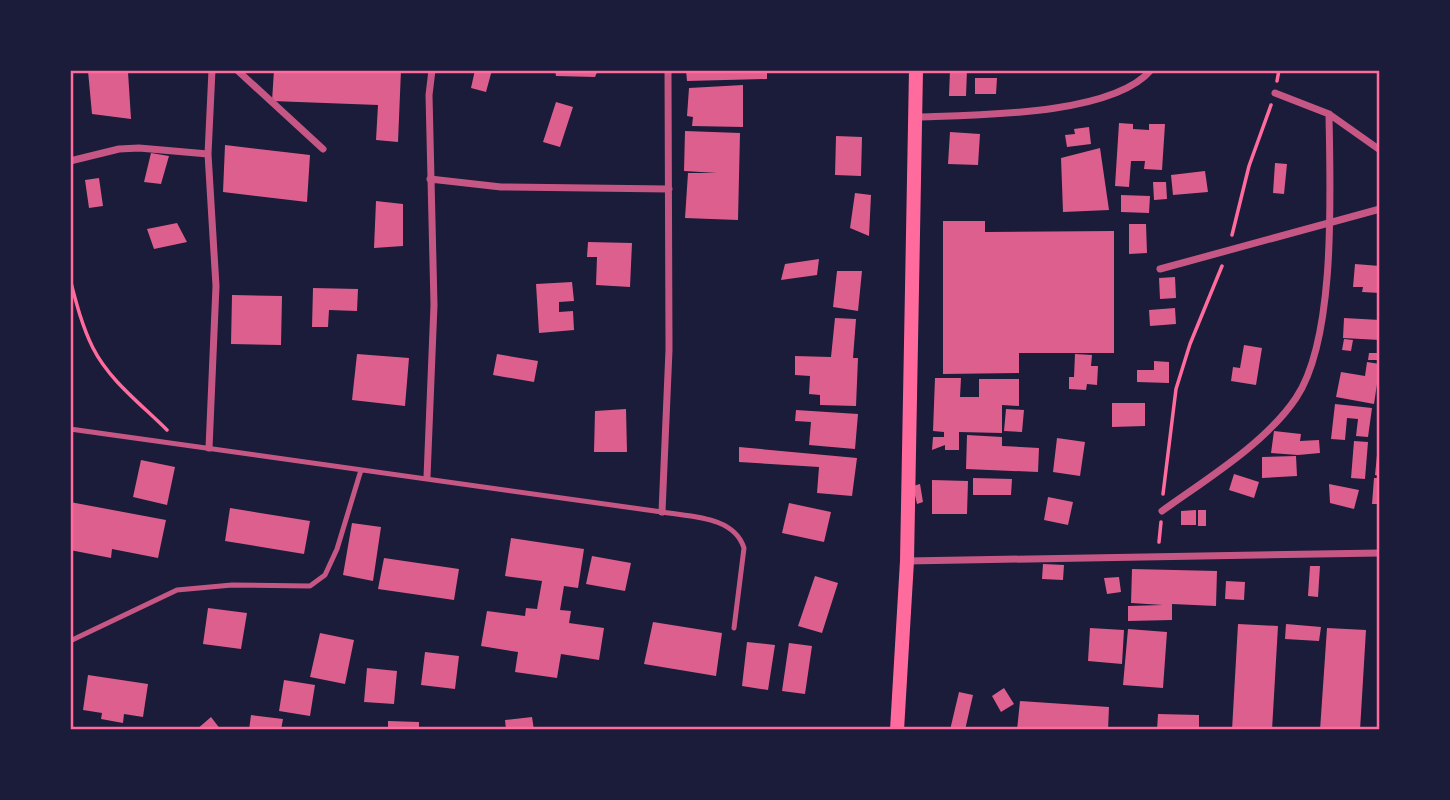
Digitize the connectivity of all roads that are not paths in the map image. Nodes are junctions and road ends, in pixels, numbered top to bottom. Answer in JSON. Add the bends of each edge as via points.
{"nodes":[{"id":1,"x":212,"y":70,"type":"edge"},
{"id":2,"x":237,"y":70,"type":"edge"},
{"id":3,"x":432,"y":70,"type":"edge"},
{"id":4,"x":668,"y":70,"type":"edge"},
{"id":5,"x":916,"y":70,"type":"edge"},
{"id":6,"x":1151,"y":70,"type":"edge"},
{"id":7,"x":1275,"y":93,"type":"road end"},
{"id":8,"x":1329,"y":114,"type":"junction"},
{"id":9,"x":917,"y":117,"type":"junction"},
{"id":10,"x":323,"y":149,"type":"dead end"},
{"id":11,"x":1380,"y":150,"type":"edge"},
{"id":12,"x":208,"y":154,"type":"junction"},
{"id":13,"x":70,"y":160,"type":"edge"},
{"id":14,"x":430,"y":179,"type":"junction"},
{"id":15,"x":668,"y":190,"type":"junction"},
{"id":16,"x":1380,"y":209,"type":"edge"},
{"id":17,"x":1330,"y":221,"type":"junction"},
{"id":18,"x":1160,"y":269,"type":"dead end"},
{"id":19,"x":70,"y":429,"type":"edge"},
{"id":20,"x":209,"y":448,"type":"junction"},
{"id":21,"x":361,"y":470,"type":"junction"},
{"id":22,"x":427,"y":477,"type":"junction"},
{"id":23,"x":1162,"y":511,"type":"road end"},
{"id":24,"x":662,"y":512,"type":"junction"},
{"id":25,"x":1379,"y":551,"type":"edge"},
{"id":26,"x":907,"y":561,"type":"junction"},
{"id":27,"x":734,"y":628,"type":"dead end"},
{"id":28,"x":70,"y":641,"type":"edge"},
{"id":29,"x":897,"y":730,"type":"edge"}],
"edges":[{"from":1,"to":12,"type":"street"},
{"from":2,"to":10,"type":"street"},
{"from":3,"to":14,"type":"street"},
{"from":4,"to":15,"type":"street"},
{"from":5,"to":9,"type":"main road"},
{"from":6,"to":9,"type":"street","via":[[1142,81],[1106,98],[1013,114]]},
{"from":7,"to":8,"type":"street"},
{"from":8,"to":11,"type":"street"},
{"from":8,"to":17,"type":"street"},
{"from":9,"to":26,"type":"main road"},
{"from":12,"to":13,"type":"street","via":[[139,148]]},
{"from":12,"to":20,"type":"street","via":[[216,286]]},
{"from":14,"to":15,"type":"street","via":[[501,187]]},
{"from":14,"to":22,"type":"street","via":[[434,305]]},
{"from":15,"to":24,"type":"street","via":[[669,350]]},
{"from":16,"to":17,"type":"street"},
{"from":17,"to":18,"type":"street"},
{"from":17,"to":23,"type":"street","via":[[1323,317],[1297,397],[1273,425]]},
{"from":19,"to":20,"type":"lane"},
{"from":20,"to":21,"type":"lane"},
{"from":21,"to":22,"type":"lane"},
{"from":21,"to":28,"type":"lane","via":[[337,549],[325,575],[310,586],[177,590]]},
{"from":22,"to":24,"type":"lane"},
{"from":24,"to":27,"type":"lane","via":[[722,524],[740,535],[744,548]]},
{"from":25,"to":26,"type":"street"},
{"from":26,"to":29,"type":"main road"}]}
